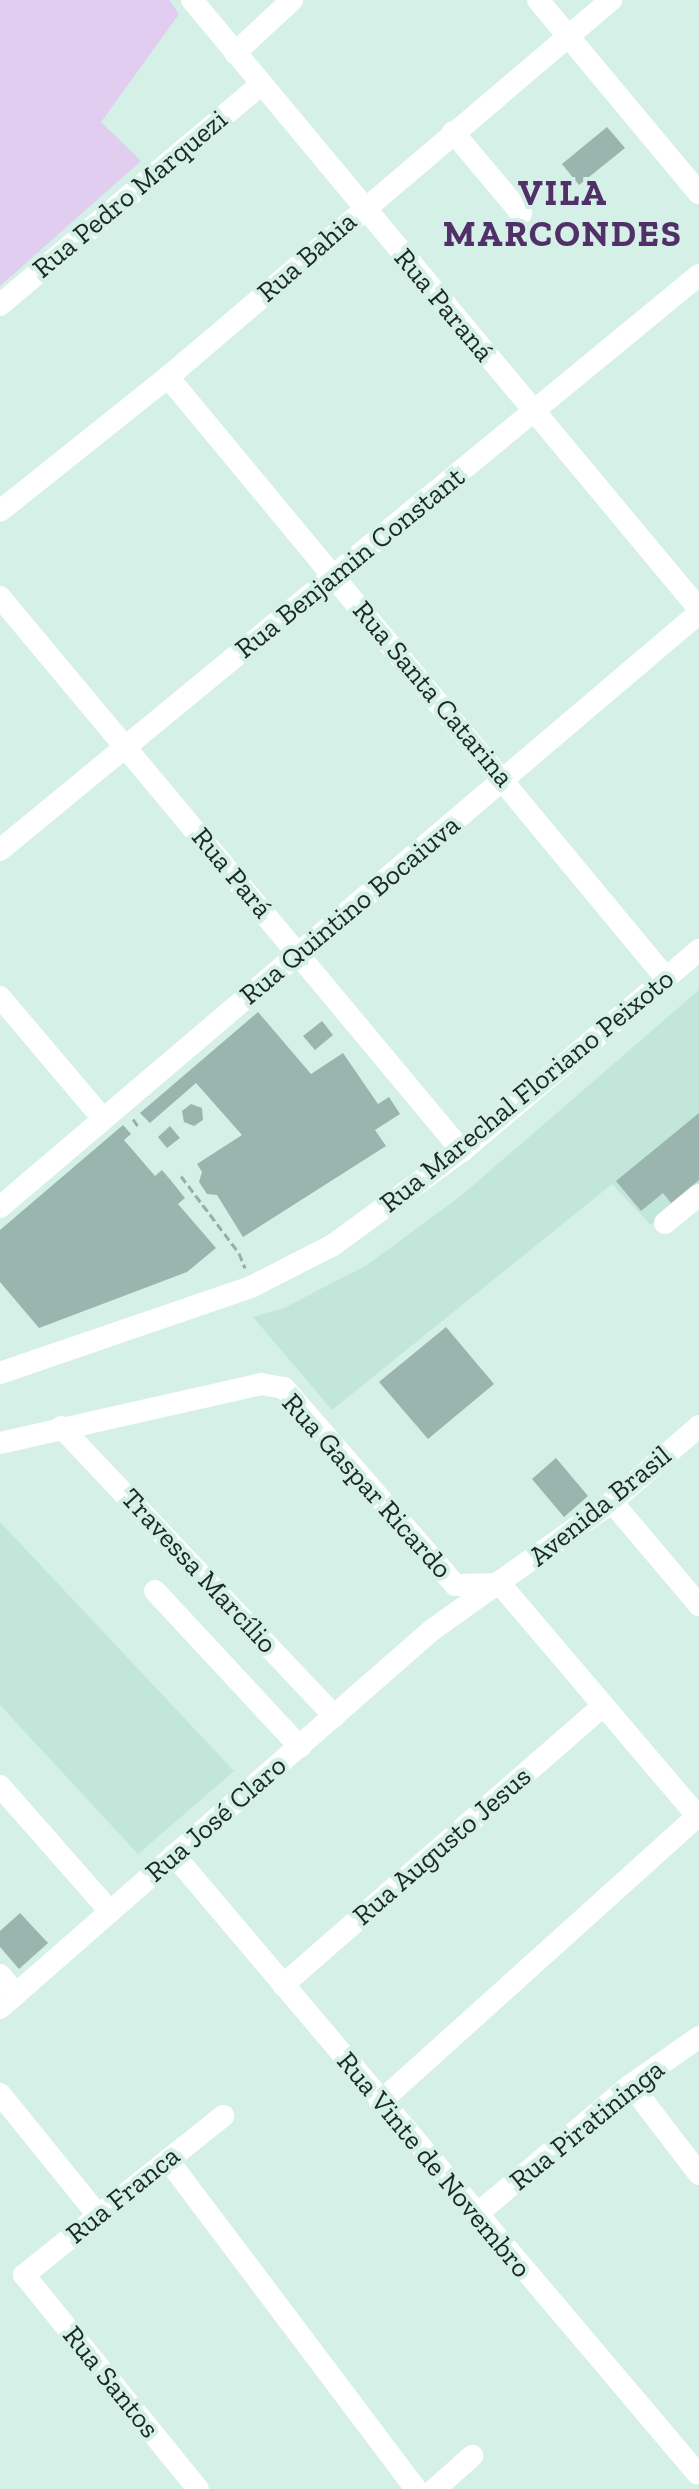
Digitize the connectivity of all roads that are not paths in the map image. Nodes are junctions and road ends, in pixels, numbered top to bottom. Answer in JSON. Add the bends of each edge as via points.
{"nodes":[{"id":1,"x":192,"y":0,"type":"edge"},
{"id":2,"x":292,"y":0,"type":"edge"},
{"id":3,"x":538,"y":0,"type":"edge"},
{"id":4,"x":611,"y":0,"type":"edge"},
{"id":5,"x":567,"y":35,"type":"junction"},
{"id":6,"x":235,"y":53,"type":"junction"},
{"id":7,"x":260,"y":85,"type":"junction"},
{"id":8,"x":453,"y":132,"type":"junction"},
{"id":9,"x":699,"y":193,"type":"edge"},
{"id":10,"x":363,"y":208,"type":"junction"},
{"id":11,"x":521,"y":213,"type":"dead end"},
{"id":12,"x":699,"y":275,"type":"edge"},
{"id":13,"x":0,"y":305,"type":"edge"},
{"id":14,"x":168,"y":377,"type":"junction"},
{"id":15,"x":534,"y":414,"type":"junction"},
{"id":16,"x":0,"y":511,"type":"edge"},
{"id":17,"x":334,"y":575,"type":"junction"},
{"id":18,"x":0,"y":597,"type":"edge"},
{"id":19,"x":699,"y":611,"type":"edge"},
{"id":20,"x":124,"y":746,"type":"junction"},
{"id":21,"x":504,"y":779,"type":"junction"},
{"id":22,"x":0,"y":850,"type":"edge"},
{"id":23,"x":699,"y":950,"type":"edge"},
{"id":24,"x":299,"y":953,"type":"junction"},
{"id":25,"x":665,"y":977,"type":"junction"},
{"id":26,"x":0,"y":997,"type":"edge"},
{"id":27,"x":103,"y":1119,"type":"junction"},
{"id":28,"x":462,"y":1151,"type":"junction"},
{"id":29,"x":699,"y":1195,"type":"edge"},
{"id":30,"x":0,"y":1207,"type":"edge"},
{"id":31,"x":665,"y":1223,"type":"dead end"},
{"id":32,"x":0,"y":1373,"type":"edge"},
{"id":33,"x":699,"y":1426,"type":"edge"},
{"id":34,"x":61,"y":1427,"type":"junction"},
{"id":35,"x":0,"y":1443,"type":"edge"},
{"id":36,"x":612,"y":1502,"type":"junction"},
{"id":37,"x":500,"y":1584,"type":"junction"},
{"id":38,"x":455,"y":1585,"type":"junction"},
{"id":39,"x":155,"y":1591,"type":"dead end"},
{"id":40,"x":699,"y":1605,"type":"edge"},
{"id":41,"x":432,"y":1630,"type":"junction"},
{"id":42,"x":602,"y":1707,"type":"junction"},
{"id":43,"x":334,"y":1716,"type":"junction"},
{"id":44,"x":300,"y":1747,"type":"junction"},
{"id":45,"x":0,"y":1786,"type":"edge"},
{"id":46,"x":697,"y":1818,"type":"edge"},
{"id":47,"x":174,"y":1855,"type":"junction"},
{"id":48,"x":110,"y":1911,"type":"junction"},
{"id":49,"x":0,"y":1975,"type":"edge"},
{"id":50,"x":283,"y":1985,"type":"junction"},
{"id":51,"x":8,"y":2001,"type":"edge"},
{"id":52,"x":699,"y":2037,"type":"edge"},
{"id":53,"x":631,"y":2085,"type":"junction"},
{"id":54,"x":0,"y":2094,"type":"edge"},
{"id":55,"x":380,"y":2102,"type":"junction"},
{"id":56,"x":223,"y":2116,"type":"dead end"},
{"id":57,"x":168,"y":2160,"type":"junction"},
{"id":58,"x":699,"y":2174,"type":"edge"},
{"id":59,"x":477,"y":2214,"type":"junction"},
{"id":60,"x":98,"y":2215,"type":"junction"},
{"id":61,"x":24,"y":2275,"type":"joint"},
{"id":62,"x":472,"y":2456,"type":"dead end"},
{"id":63,"x":698,"y":2472,"type":"edge"},
{"id":64,"x":198,"y":2489,"type":"edge"},
{"id":65,"x":416,"y":2489,"type":"edge"},
{"id":66,"x":435,"y":2489,"type":"edge"},
{"id":67,"x":680,"y":2489,"type":"edge"}],
"edges":[{"from":1,"to":6,"type":"street","name":"Rua Paraná"},
{"from":2,"to":6,"type":"street"},
{"from":3,"to":5,"type":"street"},
{"from":4,"to":5,"type":"street","name":"Rua Bahia"},
{"from":5,"to":8,"type":"street","name":"Rua Bahia"},
{"from":5,"to":9,"type":"street"},
{"from":6,"to":7,"type":"street","name":"Rua Paraná"},
{"from":7,"to":10,"type":"street","name":"Rua Paraná"},
{"from":7,"to":13,"type":"street","name":"Rua Pedro Marquezi"},
{"from":8,"to":10,"type":"street","name":"Rua Bahia"},
{"from":8,"to":11,"type":"street"},
{"from":10,"to":14,"type":"street","name":"Rua Bahia"},
{"from":10,"to":15,"type":"street","name":"Rua Paraná"},
{"from":12,"to":15,"type":"street","name":"Rua Benjamin Constant"},
{"from":14,"to":16,"type":"street","name":"Rua Bahia"},
{"from":14,"to":17,"type":"street","name":"Rua Santa Catarina"},
{"from":15,"to":17,"type":"street","name":"Rua Benjamin Constant"},
{"from":15,"to":19,"type":"street","name":"Rua Paraná"},
{"from":17,"to":20,"type":"street","name":"Rua Benjamin Constant"},
{"from":17,"to":21,"type":"street","name":"Rua Santa Catarina"},
{"from":18,"to":20,"type":"street","name":"Rua Pará"},
{"from":19,"to":21,"type":"street","name":"Rua Quintino Bocaiuva"},
{"from":20,"to":22,"type":"street","name":"Rua Benjamin Constant"},
{"from":20,"to":24,"type":"street","name":"Rua Pará"},
{"from":21,"to":24,"type":"street","name":"Rua Quintino Bocaiuva"},
{"from":21,"to":25,"type":"street","name":"Rua Santa Catarina"},
{"from":23,"to":25,"type":"street","name":"Rua Marechal Floriano Peixoto"},
{"from":24,"to":27,"type":"street","name":"Rua Quintino Bocaiuva"},
{"from":24,"to":28,"type":"street","name":"Rua Pará"},
{"from":25,"to":28,"type":"street","name":"Rua Marechal Floriano Peixoto"},
{"from":26,"to":27,"type":"street"},
{"from":27,"to":30,"type":"street","name":"Rua Quintino Bocaiuva"},
{"from":28,"to":32,"type":"street","name":"Rua Marechal Floriano Peixoto","via":[[333,1245],[251,1287]]},
{"from":29,"to":31,"type":"street"},
{"from":33,"to":36,"type":"street","name":"Avenida Brasil"},
{"from":34,"to":35,"type":"street","name":"Rua Gaspar Ricardo"},
{"from":34,"to":38,"type":"street","name":"Rua Gaspar Ricardo","via":[[261,1384],[284,1388]]},
{"from":34,"to":43,"type":"street","name":"Travessa Marcílio"},
{"from":36,"to":37,"type":"street","name":"Avenida Brasil"},
{"from":36,"to":40,"type":"street"},
{"from":37,"to":38,"type":"street","name":"Rua Gaspar Ricardo"},
{"from":37,"to":41,"type":"street","name":"Rua José Claro"},
{"from":37,"to":42,"type":"street"},
{"from":38,"to":41,"type":"street","name":"Rua José Claro"},
{"from":39,"to":44,"type":"street"},
{"from":41,"to":43,"type":"street","name":"Rua José Claro"},
{"from":42,"to":46,"type":"street"},
{"from":42,"to":50,"type":"street","name":"Rua Augusto Jesus"},
{"from":43,"to":44,"type":"street","name":"Rua José Claro"},
{"from":44,"to":47,"type":"street","name":"Rua José Claro"},
{"from":45,"to":48,"type":"street"},
{"from":46,"to":55,"type":"street"},
{"from":47,"to":48,"type":"street","name":"Rua José Claro"},
{"from":47,"to":50,"type":"street","name":"Rua Vinte de Novembro"},
{"from":48,"to":51,"type":"street","name":"Rua José Claro"},
{"from":49,"to":51,"type":"street"},
{"from":50,"to":55,"type":"street","name":"Rua Vinte de Novembro"},
{"from":52,"to":53,"type":"street","name":"Rua Piratininga"},
{"from":53,"to":58,"type":"street"},
{"from":53,"to":59,"type":"street","name":"Rua Piratininga"},
{"from":54,"to":60,"type":"street"},
{"from":55,"to":59,"type":"street","name":"Rua Vinte de Novembro"},
{"from":56,"to":57,"type":"street","name":"Rua Franca"},
{"from":57,"to":60,"type":"street","name":"Rua Franca"},
{"from":57,"to":65,"type":"street"},
{"from":59,"to":63,"type":"street","name":"Rua Vinte de Novembro"},
{"from":60,"to":61,"type":"street","name":"Rua Franca"},
{"from":61,"to":64,"type":"street","name":"Rua Santos"},
{"from":62,"to":66,"type":"street"},
{"from":63,"to":67,"type":"street"}]}
